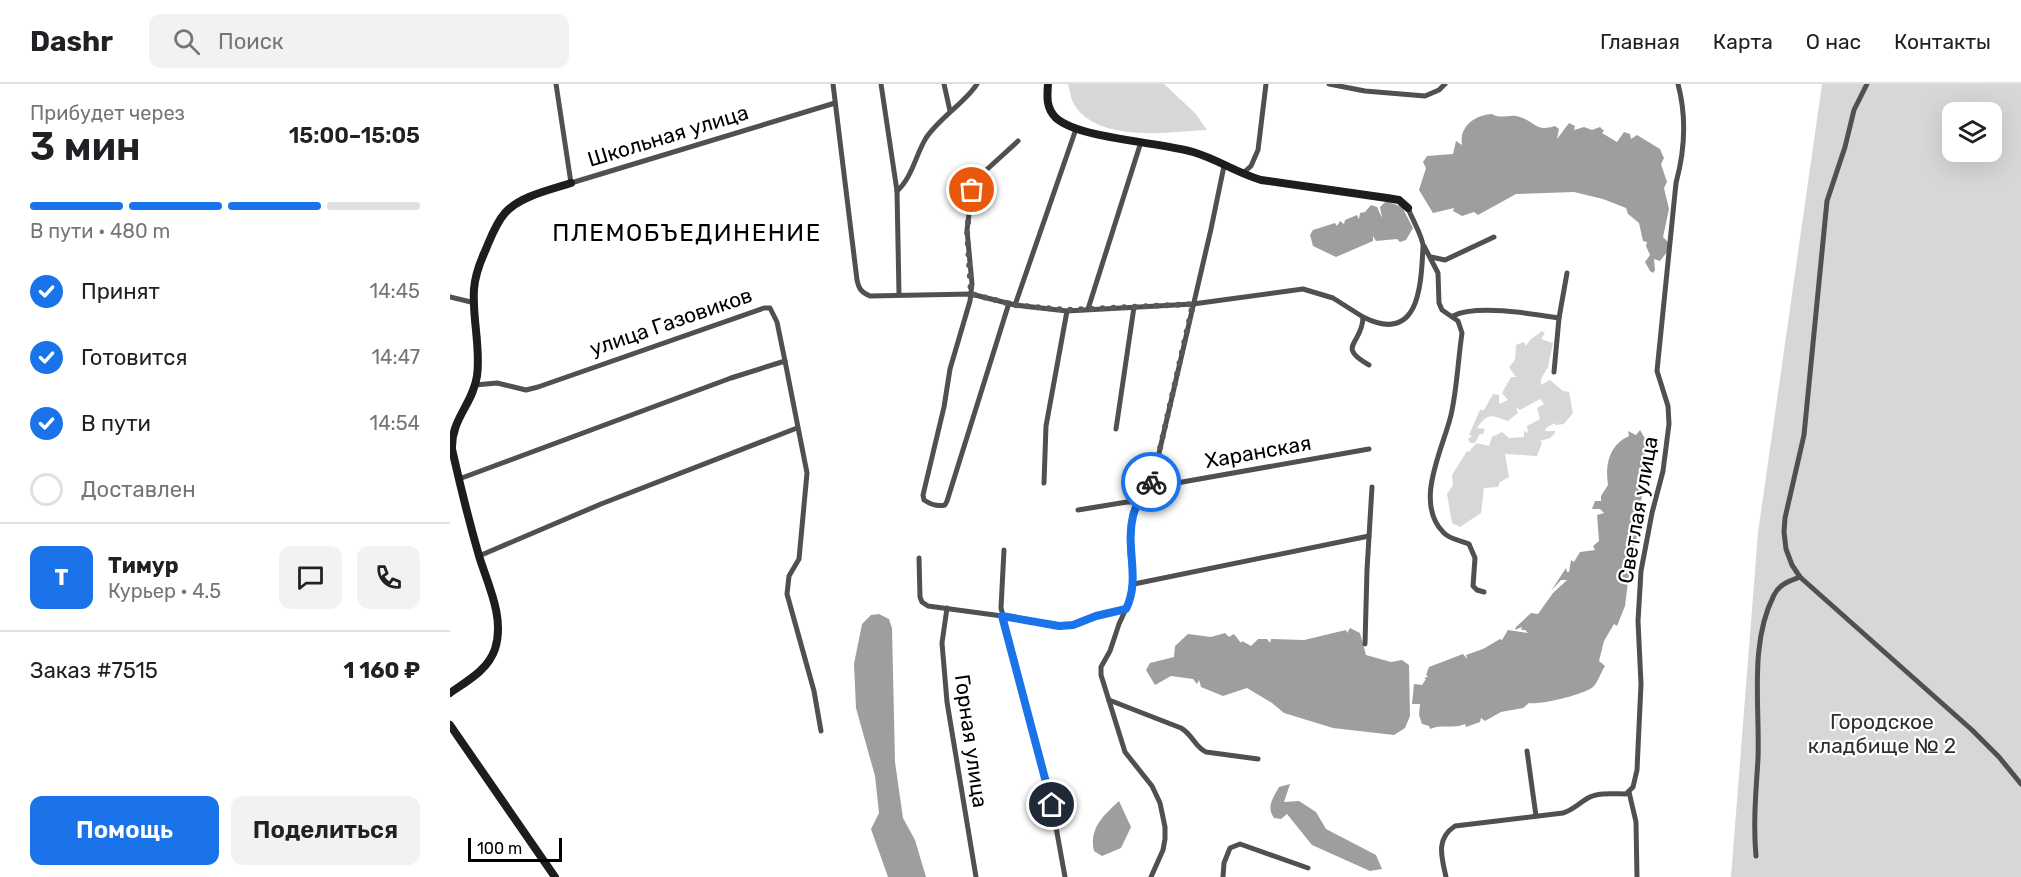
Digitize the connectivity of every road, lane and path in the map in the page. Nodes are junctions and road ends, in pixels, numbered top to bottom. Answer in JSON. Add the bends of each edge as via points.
{"nodes":[{"id":1,"x":556,"y":84,"type":"edge"},
{"id":2,"x":833,"y":84,"type":"edge"},
{"id":3,"x":881,"y":84,"type":"edge"},
{"id":4,"x":944,"y":84,"type":"edge"},
{"id":5,"x":977,"y":84,"type":"edge"},
{"id":6,"x":1048,"y":84,"type":"edge"},
{"id":7,"x":1266,"y":84,"type":"edge"},
{"id":8,"x":1329,"y":84,"type":"edge"},
{"id":9,"x":1368,"y":84,"type":"edge"},
{"id":10,"x":1445,"y":84,"type":"edge"},
{"id":11,"x":1678,"y":84,"type":"edge"},
{"id":12,"x":1867,"y":84,"type":"edge"},
{"id":13,"x":1365,"y":91,"type":"junction"},
{"id":14,"x":835,"y":103,"type":"junction"},
{"id":15,"x":950,"y":111,"type":"junction"},
{"id":16,"x":1076,"y":129,"type":"junction"},
{"id":17,"x":1018,"y":141,"type":"dead end"},
{"id":18,"x":1141,"y":142,"type":"junction"},
{"id":19,"x":1224,"y":166,"type":"junction"},
{"id":20,"x":1242,"y":174,"type":"junction"},
{"id":21,"x":571,"y":183,"type":"junction"},
{"id":22,"x":897,"y":190,"type":"junction"},
{"id":23,"x":1408,"y":208,"type":"joint"},
{"id":24,"x":1494,"y":237,"type":"dead end"},
{"id":25,"x":1424,"y":246,"type":"junction"},
{"id":26,"x":1431,"y":257,"type":"junction"},
{"id":27,"x":1567,"y":273,"type":"dead end"},
{"id":28,"x":899,"y":294,"type":"junction"},
{"id":29,"x":971,"y":294,"type":"junction"},
{"id":30,"x":450,"y":297,"type":"edge"},
{"id":31,"x":475,"y":303,"type":"junction"},
{"id":32,"x":1012,"y":304,"type":"junction"},
{"id":33,"x":1193,"y":304,"type":"junction"},
{"id":34,"x":1134,"y":307,"type":"junction"},
{"id":35,"x":1088,"y":309,"type":"junction"},
{"id":36,"x":1067,"y":310,"type":"junction"},
{"id":37,"x":1453,"y":316,"type":"junction"},
{"id":38,"x":1362,"y":317,"type":"junction"},
{"id":39,"x":1559,"y":318,"type":"junction"},
{"id":40,"x":786,"y":361,"type":"junction"},
{"id":41,"x":1369,"y":365,"type":"dead end"},
{"id":42,"x":1554,"y":372,"type":"dead end"},
{"id":43,"x":475,"y":385,"type":"junction"},
{"id":44,"x":797,"y":428,"type":"junction"},
{"id":45,"x":1116,"y":429,"type":"dead end"},
{"id":46,"x":1369,"y":449,"type":"dead end"},
{"id":47,"x":459,"y":479,"type":"junction"},
{"id":48,"x":1152,"y":480,"type":"junction"},
{"id":49,"x":1044,"y":483,"type":"dead end"},
{"id":50,"x":1372,"y":487,"type":"dead end"},
{"id":51,"x":1138,"y":502,"type":"junction"},
{"id":52,"x":1078,"y":510,"type":"dead end"},
{"id":53,"x":1369,"y":536,"type":"junction"},
{"id":54,"x":1004,"y":550,"type":"dead end"},
{"id":55,"x":479,"y":556,"type":"junction"},
{"id":56,"x":919,"y":558,"type":"dead end"},
{"id":57,"x":1800,"y":577,"type":"junction"},
{"id":58,"x":1134,"y":584,"type":"junction"},
{"id":59,"x":1484,"y":592,"type":"dead end"},
{"id":60,"x":947,"y":609,"type":"junction"},
{"id":61,"x":1126,"y":609,"type":"junction"},
{"id":62,"x":1002,"y":616,"type":"junction"},
{"id":63,"x":1365,"y":644,"type":"dead end"},
{"id":64,"x":450,"y":693,"type":"edge"},
{"id":65,"x":1109,"y":700,"type":"junction"},
{"id":66,"x":450,"y":725,"type":"edge"},
{"id":67,"x":821,"y":731,"type":"dead end"},
{"id":68,"x":1527,"y":751,"type":"dead end"},
{"id":69,"x":1258,"y":759,"type":"dead end"},
{"id":70,"x":2021,"y":784,"type":"edge"},
{"id":71,"x":1629,"y":792,"type":"junction"},
{"id":72,"x":1536,"y":816,"type":"junction"},
{"id":73,"x":1756,"y":856,"type":"dead end"},
{"id":74,"x":1308,"y":868,"type":"dead end"},
{"id":75,"x":555,"y":877,"type":"edge"},
{"id":76,"x":976,"y":877,"type":"edge"},
{"id":77,"x":1065,"y":877,"type":"edge"},
{"id":78,"x":1151,"y":877,"type":"edge"},
{"id":79,"x":1223,"y":877,"type":"edge"},
{"id":80,"x":1446,"y":877,"type":"edge"},
{"id":81,"x":1637,"y":877,"type":"edge"}],
"edges":[{"from":1,"to":21,"type":"street","name":"Школьная улица"},
{"from":2,"to":14,"type":"street"},
{"from":3,"to":22,"type":"street"},
{"from":4,"to":15,"type":"street"},
{"from":5,"to":15,"type":"street"},
{"from":6,"to":16,"type":"street","via":[[1049,110]]},
{"from":7,"to":20,"type":"street","via":[[1258,150],[1251,166]]},
{"from":8,"to":13,"type":"street"},
{"from":9,"to":13,"type":"street"},
{"from":10,"to":13,"type":"street","via":[[1425,96]]},
{"from":11,"to":71,"type":"street","name":"Светлая улица","via":[[1684,117],[1683,158],[1676,183],[1657,371],[1669,424],[1639,586],[1641,684],[1637,770]]},
{"from":12,"to":57,"type":"street","via":[[1854,110],[1826,211],[1804,435],[1784,532],[1786,549]]},
{"from":14,"to":21,"type":"street","name":"Школьная улица"},
{"from":14,"to":28,"type":"street","via":[[859,290],[870,296]]},
{"from":15,"to":22,"type":"street","via":[[926,139]]},
{"from":16,"to":18,"type":"street"},
{"from":16,"to":32,"type":"street"},
{"from":17,"to":29,"type":"street","via":[[983,173],[972,190],[967,231]]},
{"from":18,"to":19,"type":"street","via":[[1193,152]]},
{"from":18,"to":35,"type":"street"},
{"from":19,"to":20,"type":"street"},
{"from":19,"to":33,"type":"street"},
{"from":20,"to":23,"type":"street","via":[[1277,184],[1399,200]]},
{"from":21,"to":31,"type":"street","via":[[529,198],[504,214],[476,274]]},
{"from":22,"to":28,"type":"street"},
{"from":23,"to":25,"type":"street"},
{"from":24,"to":26,"type":"street","via":[[1445,260]]},
{"from":25,"to":26,"type":"street"},
{"from":25,"to":38,"type":"street","via":[[1420,282],[1412,312],[1406,319],[1395,324]]},
{"from":26,"to":37,"type":"street","via":[[1438,273],[1439,303],[1442,310]]},
{"from":27,"to":39,"type":"street"},
{"from":28,"to":29,"type":"street"},
{"from":29,"to":32,"type":"street"},
{"from":29,"to":32,"type":"street","via":[[950,369],[923,495],[924,500],[934,505],[945,505],[947,501]]},
{"from":30,"to":31,"type":"street"},
{"from":31,"to":43,"type":"street"},
{"from":32,"to":36,"type":"street"},
{"from":33,"to":34,"type":"street"},
{"from":33,"to":38,"type":"street","via":[[1303,289],[1333,298]]},
{"from":33,"to":48,"type":"street"},
{"from":34,"to":35,"type":"street"},
{"from":34,"to":45,"type":"street"},
{"from":35,"to":36,"type":"street"},
{"from":36,"to":49,"type":"street","via":[[1046,426]]},
{"from":37,"to":39,"type":"street","via":[[1503,311]]},
{"from":37,"to":59,"type":"street","via":[[1462,333],[1451,416],[1434,468],[1432,507],[1442,532],[1469,544],[1475,558],[1473,586]]},
{"from":38,"to":41,"type":"street","via":[[1352,351]]},
{"from":39,"to":42,"type":"street"},
{"from":40,"to":43,"type":"street","name":"улица Газовиков","via":[[773,312],[764,308],[538,387],[526,390],[497,383]]},
{"from":40,"to":44,"type":"street","name":"улица Газовиков"},
{"from":40,"to":47,"type":"street","via":[[730,378]]},
{"from":43,"to":47,"type":"street","via":[[452,437]]},
{"from":44,"to":55,"type":"street"},
{"from":44,"to":67,"type":"street","name":"улица Газовиков","via":[[807,473],[799,560],[789,576],[787,594]]},
{"from":46,"to":48,"type":"street","name":"Харанская","via":[[1171,484]]},
{"from":47,"to":55,"type":"street"},
{"from":48,"to":51,"type":"street"},
{"from":50,"to":53,"type":"street"},
{"from":51,"to":52,"type":"street"},
{"from":51,"to":58,"type":"street","via":[[1130,538]]},
{"from":53,"to":58,"type":"street"},
{"from":53,"to":63,"type":"street"},
{"from":54,"to":62,"type":"street"},
{"from":55,"to":64,"type":"street","via":[[498,623],[495,649],[485,667]]},
{"from":56,"to":60,"type":"street","via":[[921,600],[928,606]]},
{"from":57,"to":70,"type":"street","via":[[1972,730]]},
{"from":57,"to":73,"type":"street","via":[[1785,583],[1774,595],[1761,638]]},
{"from":58,"to":61,"type":"street"},
{"from":60,"to":62,"type":"street"},
{"from":60,"to":76,"type":"street","name":"Горная улица","via":[[942,643],[945,682]]},
{"from":61,"to":62,"type":"street","via":[[1059,626]]},
{"from":61,"to":65,"type":"street","via":[[1101,667]]},
{"from":62,"to":77,"type":"street","via":[[1050,798]]},
{"from":65,"to":69,"type":"street","via":[[1187,731],[1206,752]]},
{"from":65,"to":78,"type":"street","via":[[1125,752],[1152,786],[1160,803],[1165,827],[1163,850]]},
{"from":66,"to":75,"type":"street"},
{"from":68,"to":72,"type":"street"},
{"from":71,"to":72,"type":"street","via":[[1597,794],[1570,810]]},
{"from":71,"to":81,"type":"street","via":[[1636,822]]},
{"from":72,"to":80,"type":"street","via":[[1462,824],[1449,829],[1440,850]]},
{"from":74,"to":79,"type":"street","via":[[1240,844],[1227,853]]}]}
